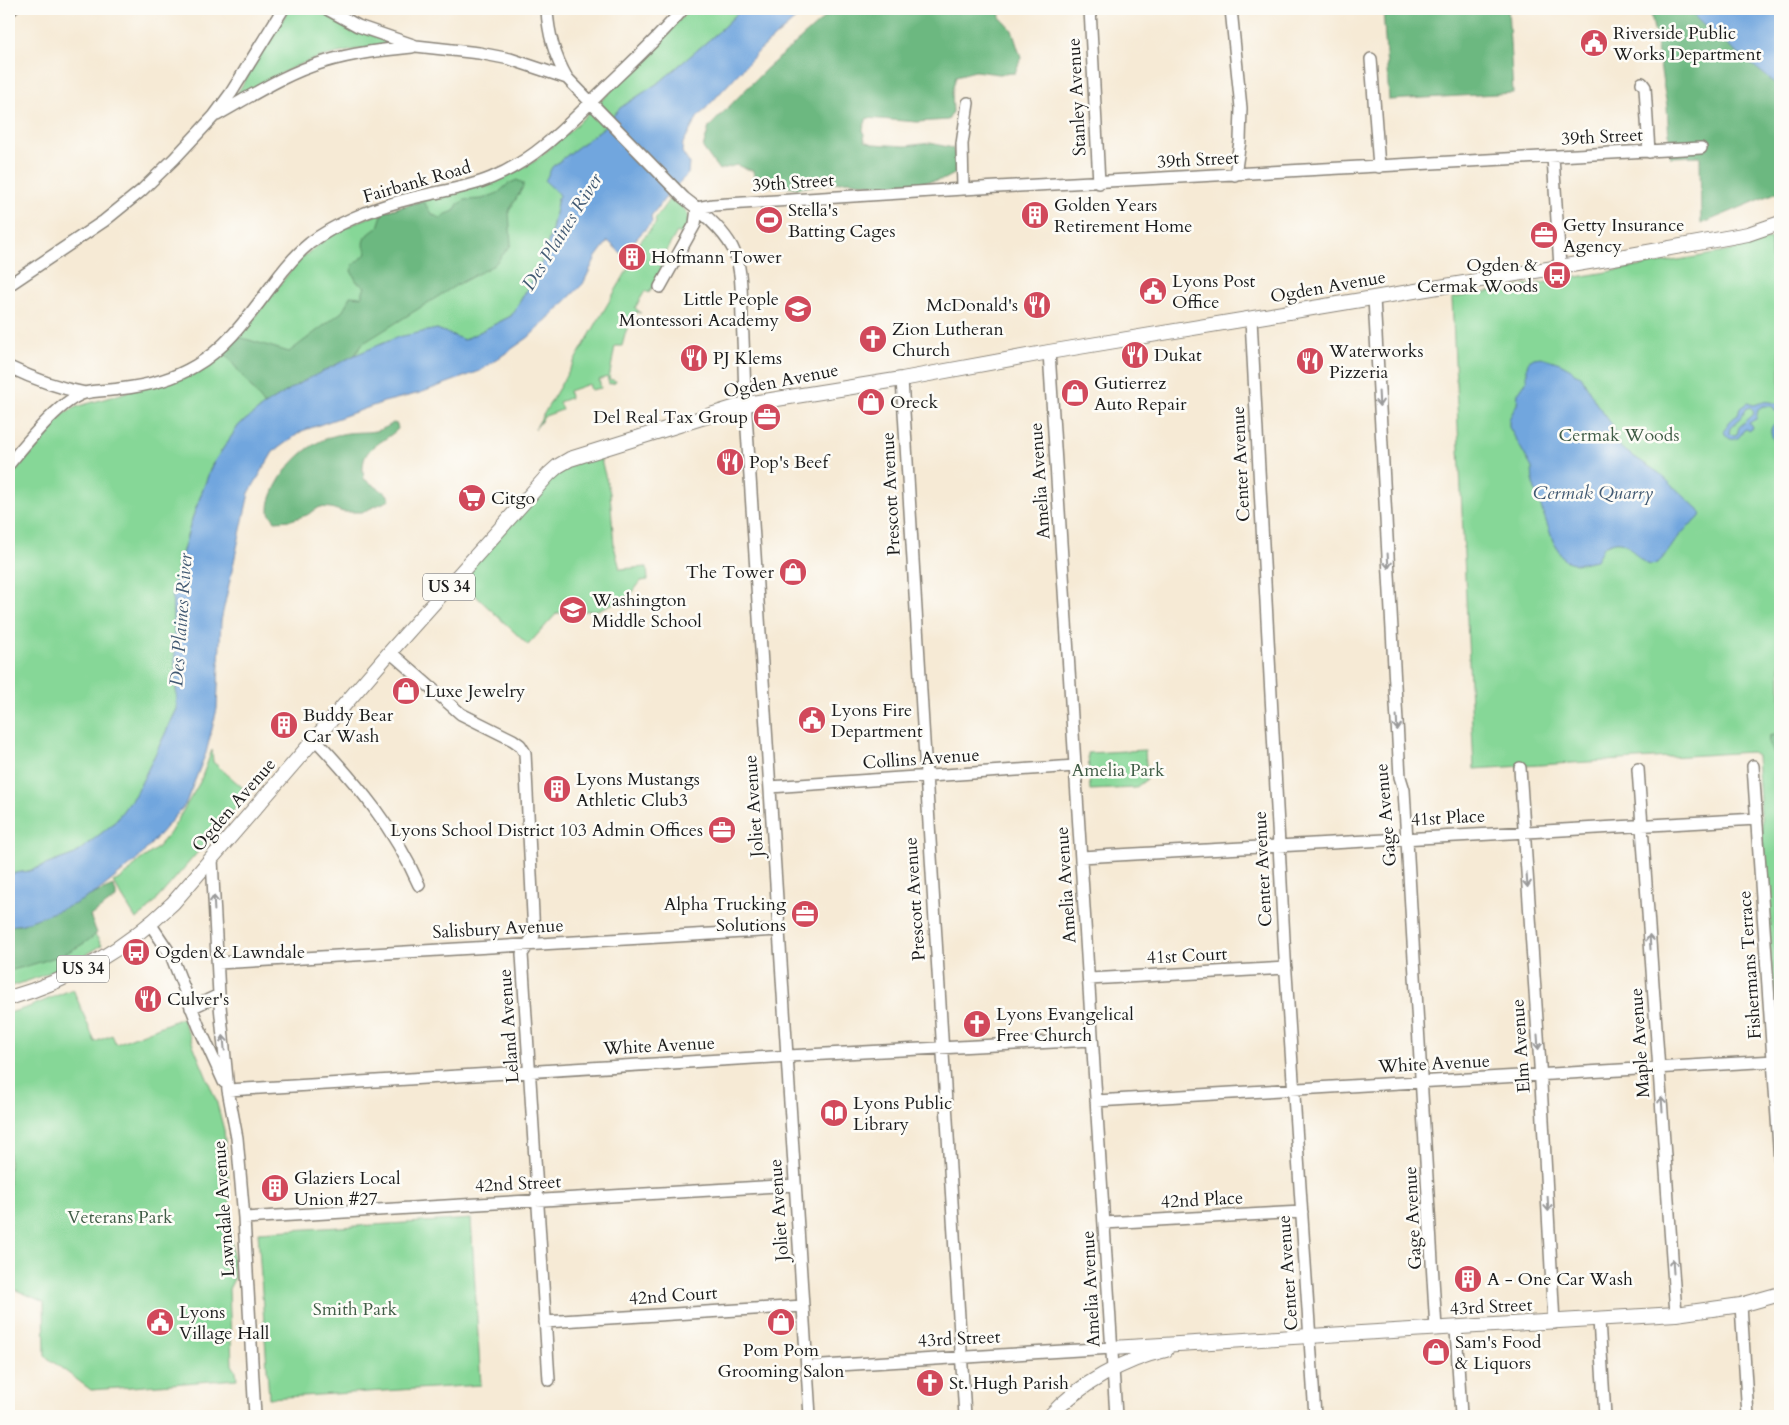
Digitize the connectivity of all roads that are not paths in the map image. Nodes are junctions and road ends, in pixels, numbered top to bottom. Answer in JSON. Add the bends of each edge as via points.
{"nodes":[{"id":1,"x":12,"y":9,"type":"edge"},
{"id":2,"x":283,"y":9,"type":"edge"},
{"id":3,"x":327,"y":9,"type":"edge"},
{"id":4,"x":547,"y":9,"type":"edge"},
{"id":5,"x":683,"y":9,"type":"edge"},
{"id":6,"x":1090,"y":9,"type":"edge"},
{"id":7,"x":1231,"y":9,"type":"edge"},
{"id":8,"x":9,"y":12,"type":"edge"},
{"id":9,"x":416,"y":46,"type":"junction"},
{"id":10,"x":1371,"y":59,"type":"dead end"},
{"id":11,"x":566,"y":78,"type":"junction"},
{"id":12,"x":1642,"y":83,"type":"dead end"},
{"id":13,"x":968,"y":102,"type":"dead end"},
{"id":14,"x":595,"y":108,"type":"junction"},
{"id":15,"x":214,"y":116,"type":"junction"},
{"id":16,"x":1701,"y":148,"type":"dead end"},
{"id":17,"x":1649,"y":152,"type":"junction"},
{"id":18,"x":1553,"y":157,"type":"junction"},
{"id":19,"x":1379,"y":167,"type":"junction"},
{"id":20,"x":1235,"y":175,"type":"junction"},
{"id":21,"x":1099,"y":183,"type":"junction"},
{"id":22,"x":963,"y":190,"type":"junction"},
{"id":23,"x":697,"y":208,"type":"junction"},
{"id":24,"x":1780,"y":223,"type":"edge"},
{"id":25,"x":1560,"y":267,"type":"junction"},
{"id":26,"x":9,"y":285,"type":"edge"},
{"id":27,"x":660,"y":287,"type":"dead end"},
{"id":28,"x":1374,"y":298,"type":"junction"},
{"id":29,"x":1251,"y":319,"type":"junction"},
{"id":30,"x":1049,"y":352,"type":"junction"},
{"id":31,"x":9,"y":367,"type":"edge"},
{"id":32,"x":902,"y":378,"type":"junction"},
{"id":33,"x":85,"y":393,"type":"junction"},
{"id":34,"x":746,"y":404,"type":"junction"},
{"id":35,"x":9,"y":464,"type":"edge"},
{"id":36,"x":390,"y":652,"type":"junction"},
{"id":37,"x":315,"y":739,"type":"junction"},
{"id":38,"x":1075,"y":766,"type":"junction"},
{"id":39,"x":1753,"y":766,"type":"dead end"},
{"id":40,"x":1520,"y":768,"type":"dead end"},
{"id":41,"x":1638,"y":769,"type":"dead end"},
{"id":42,"x":925,"y":777,"type":"junction"},
{"id":43,"x":770,"y":787,"type":"junction"},
{"id":44,"x":1757,"y":819,"type":"junction"},
{"id":45,"x":1642,"y":825,"type":"junction"},
{"id":46,"x":1524,"y":831,"type":"junction"},
{"id":47,"x":1406,"y":838,"type":"junction"},
{"id":48,"x":1279,"y":846,"type":"junction"},
{"id":49,"x":1081,"y":857,"type":"junction"},
{"id":50,"x":212,"y":859,"type":"junction"},
{"id":51,"x":419,"y":885,"type":"dead end"},
{"id":52,"x":151,"y":925,"type":"junction"},
{"id":53,"x":780,"y":930,"type":"junction"},
{"id":54,"x":527,"y":945,"type":"junction"},
{"id":55,"x":218,"y":963,"type":"junction"},
{"id":56,"x":1286,"y":968,"type":"junction"},
{"id":57,"x":1089,"y":979,"type":"junction"},
{"id":58,"x":219,"y":995,"type":"junction"},
{"id":59,"x":9,"y":998,"type":"edge"},
{"id":60,"x":191,"y":1008,"type":"junction"},
{"id":61,"x":1092,"y":1040,"type":"junction"},
{"id":62,"x":942,"y":1049,"type":"junction"},
{"id":63,"x":788,"y":1056,"type":"junction"},
{"id":64,"x":1774,"y":1062,"type":"junction"},
{"id":65,"x":1659,"y":1068,"type":"junction"},
{"id":66,"x":529,"y":1072,"type":"junction"},
{"id":67,"x":1540,"y":1075,"type":"junction"},
{"id":68,"x":1423,"y":1082,"type":"junction"},
{"id":69,"x":1294,"y":1089,"type":"junction"},
{"id":70,"x":228,"y":1090,"type":"junction"},
{"id":71,"x":1096,"y":1101,"type":"junction"},
{"id":72,"x":1780,"y":1162,"type":"edge"},
{"id":73,"x":795,"y":1186,"type":"junction"},
{"id":74,"x":537,"y":1201,"type":"junction"},
{"id":75,"x":1302,"y":1212,"type":"junction"},
{"id":76,"x":244,"y":1218,"type":"junction"},
{"id":77,"x":1104,"y":1223,"type":"junction"},
{"id":78,"x":1780,"y":1294,"type":"edge"},
{"id":79,"x":1741,"y":1305,"type":"junction"},
{"id":80,"x":803,"y":1306,"type":"junction"},
{"id":81,"x":1676,"y":1314,"type":"junction"},
{"id":82,"x":1599,"y":1320,"type":"junction"},
{"id":83,"x":545,"y":1322,"type":"junction"},
{"id":84,"x":1554,"y":1323,"type":"junction"},
{"id":85,"x":1456,"y":1328,"type":"junction"},
{"id":86,"x":1436,"y":1329,"type":"junction"},
{"id":87,"x":1310,"y":1337,"type":"junction"},
{"id":88,"x":1201,"y":1343,"type":"junction"},
{"id":89,"x":1112,"y":1348,"type":"junction"},
{"id":90,"x":960,"y":1357,"type":"junction"},
{"id":91,"x":808,"y":1367,"type":"junction"},
{"id":92,"x":1113,"y":1369,"type":"junction"},
{"id":93,"x":549,"y":1380,"type":"dead end"},
{"id":94,"x":255,"y":1416,"type":"edge"},
{"id":95,"x":810,"y":1416,"type":"edge"},
{"id":96,"x":965,"y":1416,"type":"edge"},
{"id":97,"x":1050,"y":1416,"type":"edge"},
{"id":98,"x":1116,"y":1416,"type":"edge"},
{"id":99,"x":1315,"y":1416,"type":"edge"},
{"id":100,"x":1461,"y":1416,"type":"edge"},
{"id":101,"x":1605,"y":1416,"type":"edge"},
{"id":102,"x":1748,"y":1416,"type":"edge"}],
"edges":[{"from":1,"to":8,"type":"street"},
{"from":2,"to":15,"type":"street"},
{"from":3,"to":9,"type":"street","via":[[358,26]]},
{"from":4,"to":11,"type":"street","via":[[557,61]]},
{"from":5,"to":14,"type":"street","name":"Fairbank Road"},
{"from":6,"to":21,"type":"street","name":"Stanley Avenue"},
{"from":7,"to":20,"type":"street","via":[[1241,108]]},
{"from":9,"to":11,"type":"street","via":[[479,52]]},
{"from":9,"to":15,"type":"street","via":[[366,52],[323,62]]},
{"from":10,"to":19,"type":"street"},
{"from":11,"to":14,"type":"street","name":"Joliet Avenue"},
{"from":12,"to":17,"type":"street","via":[[1645,87]]},
{"from":13,"to":22,"type":"street","via":[[962,144]]},
{"from":14,"to":23,"type":"street","name":"Joliet Avenue"},
{"from":14,"to":33,"type":"street","name":"Fairbank Road","via":[[509,170],[471,185],[400,201],[346,221],[310,243],[293,258],[231,337],[203,362],[173,377],[146,385]]},
{"from":15,"to":26,"type":"street","via":[[141,191],[104,221]]},
{"from":16,"to":17,"type":"street","name":"39th Street"},
{"from":17,"to":18,"type":"street","name":"39th Street"},
{"from":18,"to":19,"type":"street","name":"39th Street"},
{"from":18,"to":25,"type":"street"},
{"from":19,"to":20,"type":"street","name":"39th Street"},
{"from":20,"to":21,"type":"street","name":"39th Street"},
{"from":21,"to":22,"type":"street","name":"39th Street"},
{"from":22,"to":23,"type":"street","name":"39th Street"},
{"from":23,"to":27,"type":"street","via":[[695,224]]},
{"from":23,"to":34,"type":"street","name":"Joliet Avenue","via":[[731,244],[738,263]]},
{"from":24,"to":25,"type":"main road","name":"Ogden Avenue","number":"US 34","via":[[1748,234]]},
{"from":25,"to":28,"type":"main road","name":"Ogden Avenue","number":"US 34"},
{"from":28,"to":29,"type":"main road","name":"Ogden Avenue","number":"US 34"},
{"from":28,"to":47,"type":"street","name":"Gage Avenue","one_way":true,"via":[[1399,767],[1404,790]]},
{"from":29,"to":30,"type":"main road","name":"Ogden Avenue","number":"US 34"},
{"from":29,"to":48,"type":"street","name":"Center Avenue"},
{"from":30,"to":32,"type":"main road","name":"Ogden Avenue","number":"US 34"},
{"from":30,"to":38,"type":"street","name":"Amelia Avenue"},
{"from":31,"to":33,"type":"street","via":[[33,379]]},
{"from":32,"to":34,"type":"main road","name":"Ogden Avenue","number":"US 34"},
{"from":32,"to":42,"type":"street","name":"Prescott Avenue"},
{"from":33,"to":35,"type":"street","name":"Fairbank Road","via":[[64,406],[33,435]]},
{"from":34,"to":36,"type":"main road","name":"Ogden Avenue","number":"US 34","via":[[558,466]]},
{"from":34,"to":43,"type":"street","name":"Joliet Avenue"},
{"from":36,"to":37,"type":"main road","name":"Ogden Avenue","number":"US 34"},
{"from":36,"to":54,"type":"street","name":"Leland Avenue","via":[[461,714],[523,749],[534,935]]},
{"from":37,"to":50,"type":"main road","name":"Ogden Avenue","number":"US 34"},
{"from":37,"to":51,"type":"street","via":[[356,782],[384,820],[406,855]]},
{"from":38,"to":42,"type":"street","name":"Collins Avenue"},
{"from":38,"to":49,"type":"street","name":"Amelia Avenue"},
{"from":39,"to":44,"type":"street","name":"Fishermans Terrace"},
{"from":40,"to":46,"type":"street","name":"Elm Avenue"},
{"from":41,"to":45,"type":"street","name":"Maple Avenue"},
{"from":42,"to":43,"type":"street","name":"Collins Avenue"},
{"from":42,"to":62,"type":"street","name":"Prescott Avenue"},
{"from":43,"to":53,"type":"street","name":"Joliet Avenue"},
{"from":44,"to":45,"type":"street","name":"41st Place"},
{"from":44,"to":64,"type":"street","name":"Fishermans Terrace"},
{"from":45,"to":46,"type":"street","name":"41st Place"},
{"from":65,"to":45,"type":"street","name":"Maple Avenue","one_way":true},
{"from":46,"to":47,"type":"street","name":"41st Place"},
{"from":46,"to":67,"type":"street","name":"Elm Avenue","one_way":true},
{"from":47,"to":48,"type":"street","name":"41st Place"},
{"from":47,"to":68,"type":"street","name":"Gage Avenue"},
{"from":48,"to":49,"type":"street","name":"41st Place"},
{"from":48,"to":56,"type":"street","name":"Center Avenue"},
{"from":49,"to":57,"type":"street","name":"Amelia Avenue"},
{"from":50,"to":52,"type":"main road","name":"Ogden Avenue","number":"US 34"},
{"from":55,"to":50,"type":"street","name":"Lawndale Avenue","one_way":true},
{"from":52,"to":59,"type":"main road","name":"Ogden Avenue","number":"US 34","via":[[113,953],[88,966],[56,982]]},
{"from":52,"to":60,"type":"street","name":"Lawndale Avenue","via":[[171,955]]},
{"from":53,"to":54,"type":"street","name":"Salisbury Avenue"},
{"from":53,"to":63,"type":"street","name":"Joliet Avenue"},
{"from":54,"to":55,"type":"street","name":"Salisbury Avenue"},
{"from":54,"to":66,"type":"street","name":"Leland Avenue","via":[[522,954]]},
{"from":55,"to":58,"type":"street","name":"Lawndale Avenue"},
{"from":56,"to":57,"type":"street","name":"41st Court"},
{"from":56,"to":69,"type":"street","name":"Center Avenue"},
{"from":57,"to":61,"type":"street","name":"Amelia Avenue"},
{"from":58,"to":60,"type":"street"},
{"from":70,"to":58,"type":"street","name":"Lawndale Avenue","one_way":true},
{"from":60,"to":70,"type":"street","name":"Lawndale Avenue"},
{"from":61,"to":62,"type":"street","name":"White Avenue"},
{"from":61,"to":71,"type":"street","name":"Amelia Avenue"},
{"from":62,"to":63,"type":"street","name":"White Avenue"},
{"from":62,"to":90,"type":"street","name":"Prescott Avenue"},
{"from":63,"to":66,"type":"street","name":"White Avenue"},
{"from":63,"to":73,"type":"street","name":"Joliet Avenue"},
{"from":64,"to":65,"type":"street","name":"White Avenue"},
{"from":64,"to":72,"type":"street","name":"Fishermans Terrace"},
{"from":65,"to":67,"type":"street","name":"White Avenue"},
{"from":81,"to":65,"type":"street","name":"Maple Avenue","one_way":true},
{"from":66,"to":70,"type":"street","name":"White Avenue"},
{"from":66,"to":74,"type":"street","name":"Leland Avenue"},
{"from":67,"to":68,"type":"street","name":"White Avenue"},
{"from":67,"to":84,"type":"street","name":"Elm Avenue","one_way":true},
{"from":68,"to":69,"type":"street","name":"White Avenue"},
{"from":68,"to":86,"type":"street","name":"Gage Avenue"},
{"from":69,"to":71,"type":"street","name":"White Avenue"},
{"from":69,"to":75,"type":"street","name":"Center Avenue"},
{"from":70,"to":76,"type":"street","name":"Lawndale Avenue","via":[[237,1138]]},
{"from":71,"to":77,"type":"street","name":"Amelia Avenue"},
{"from":73,"to":74,"type":"street","name":"42nd Street"},
{"from":73,"to":80,"type":"street","name":"Joliet Avenue"},
{"from":74,"to":76,"type":"street","name":"42nd Street"},
{"from":74,"to":83,"type":"street","name":"Leland Avenue"},
{"from":75,"to":77,"type":"street","name":"42nd Place"},
{"from":75,"to":87,"type":"street","name":"Center Avenue"},
{"from":76,"to":94,"type":"street","name":"Lawndale Avenue"},
{"from":77,"to":89,"type":"street","name":"Amelia Avenue"},
{"from":78,"to":79,"type":"main road","name":"43rd Street"},
{"from":79,"to":81,"type":"main road","name":"43rd Street"},
{"from":79,"to":102,"type":"street"},
{"from":80,"to":83,"type":"street","name":"42nd Court"},
{"from":80,"to":91,"type":"street","name":"Joliet Avenue"},
{"from":81,"to":82,"type":"main road","name":"43rd Street"},
{"from":82,"to":84,"type":"main road","name":"43rd Street"},
{"from":82,"to":101,"type":"street"},
{"from":83,"to":93,"type":"street","name":"Leland Avenue"},
{"from":84,"to":85,"type":"main road","name":"43rd Street"},
{"from":85,"to":86,"type":"main road","name":"43rd Street"},
{"from":85,"to":100,"type":"street"},
{"from":86,"to":87,"type":"main road","name":"43rd Street"},
{"from":87,"to":88,"type":"main road","name":"43rd Street"},
{"from":87,"to":99,"type":"street","name":"Center Avenue"},
{"from":88,"to":89,"type":"main road"},
{"from":88,"to":92,"type":"main road","via":[[1158,1352]]},
{"from":89,"to":90,"type":"street","name":"43rd Street"},
{"from":89,"to":92,"type":"street","name":"Amelia Avenue"},
{"from":90,"to":91,"type":"street","name":"43rd Street"},
{"from":90,"to":96,"type":"street","name":"Prescott Avenue"},
{"from":91,"to":95,"type":"street","name":"Joliet Avenue"},
{"from":92,"to":97,"type":"main road","via":[[1075,1394]]},
{"from":92,"to":98,"type":"street","name":"Amelia Avenue"}]}
